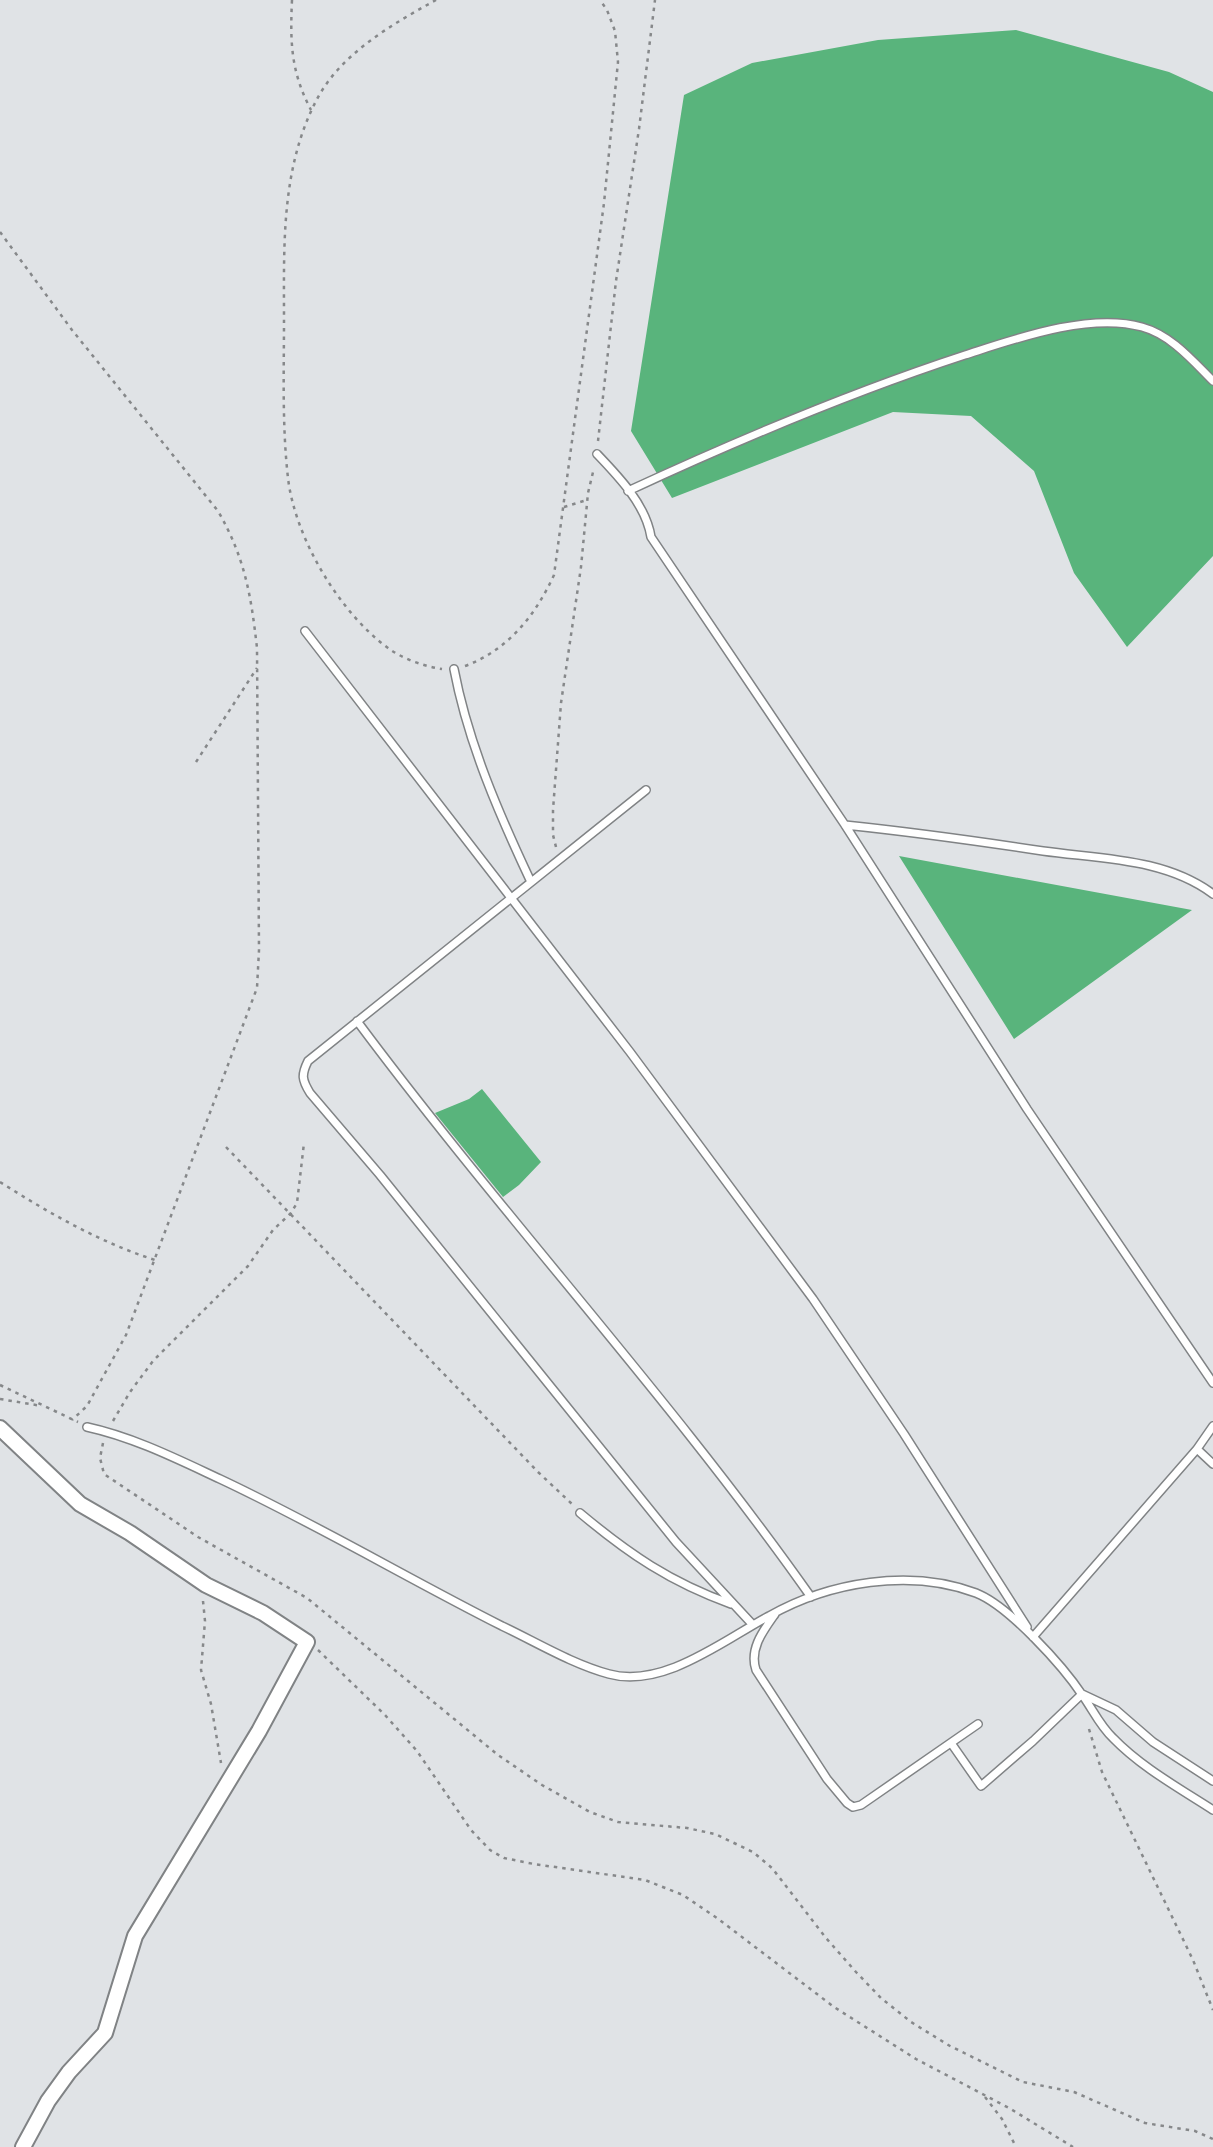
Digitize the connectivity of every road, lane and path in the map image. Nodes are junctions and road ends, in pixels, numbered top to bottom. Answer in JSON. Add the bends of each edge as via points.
{"nodes":[{"id":1,"x":292,"y":0,"type":"edge"},
{"id":2,"x":436,"y":0,"type":"edge"},
{"id":3,"x":600,"y":0,"type":"edge"},
{"id":4,"x":655,"y":0,"type":"edge"},
{"id":5,"x":312,"y":110,"type":"junction"},
{"id":6,"x":0,"y":232,"type":"edge"},
{"id":7,"x":1213,"y":380,"type":"edge"},
{"id":8,"x":597,"y":454,"type":"junction"},
{"id":9,"x":628,"y":491,"type":"junction"},
{"id":10,"x":587,"y":500,"type":"junction"},
{"id":11,"x":564,"y":507,"type":"junction"},
{"id":12,"x":305,"y":631,"type":"dead end"},
{"id":13,"x":258,"y":666,"type":"junction"},
{"id":14,"x":454,"y":669,"type":"junction"},
{"id":15,"x":196,"y":762,"type":"dead end"},
{"id":16,"x":646,"y":790,"type":"dead end"},
{"id":17,"x":845,"y":825,"type":"junction"},
{"id":18,"x":559,"y":860,"type":"junction"},
{"id":19,"x":531,"y":882,"type":"junction"},
{"id":20,"x":1213,"y":894,"type":"edge"},
{"id":21,"x":511,"y":898,"type":"junction"},
{"id":22,"x":357,"y":1021,"type":"junction"},
{"id":23,"x":304,"y":1143,"type":"dead end"},
{"id":24,"x":226,"y":1147,"type":"dead end"},
{"id":25,"x":0,"y":1182,"type":"edge"},
{"id":26,"x":291,"y":1213,"type":"junction"},
{"id":27,"x":155,"y":1260,"type":"junction"},
{"id":28,"x":1213,"y":1383,"type":"edge"},
{"id":29,"x":0,"y":1385,"type":"edge"},
{"id":30,"x":0,"y":1399,"type":"edge"},
{"id":31,"x":45,"y":1406,"type":"junction"},
{"id":32,"x":72,"y":1420,"type":"junction"},
{"id":33,"x":1213,"y":1426,"type":"edge"},
{"id":34,"x":87,"y":1427,"type":"joint"},
{"id":35,"x":0,"y":1428,"type":"edge"},
{"id":36,"x":108,"y":1432,"type":"junction"},
{"id":37,"x":1197,"y":1449,"type":"junction"},
{"id":38,"x":1213,"y":1464,"type":"edge"},
{"id":39,"x":580,"y":1513,"type":"joint"},
{"id":40,"x":206,"y":1585,"type":"junction"},
{"id":41,"x":811,"y":1597,"type":"junction"},
{"id":42,"x":733,"y":1604,"type":"junction"},
{"id":43,"x":776,"y":1612,"type":"junction"},
{"id":44,"x":753,"y":1625,"type":"junction"},
{"id":45,"x":1033,"y":1637,"type":"junction"},
{"id":46,"x":307,"y":1642,"type":"junction"},
{"id":47,"x":1082,"y":1694,"type":"junction"},
{"id":48,"x":978,"y":1724,"type":"dead end"},
{"id":49,"x":1089,"y":1728,"type":"dead end"},
{"id":50,"x":951,"y":1743,"type":"junction"},
{"id":51,"x":1213,"y":1781,"type":"edge"},
{"id":52,"x":226,"y":1787,"type":"junction"},
{"id":53,"x":1213,"y":1810,"type":"edge"},
{"id":54,"x":1213,"y":2010,"type":"edge"},
{"id":55,"x":983,"y":2095,"type":"junction"},
{"id":56,"x":1213,"y":2139,"type":"edge"},
{"id":57,"x":23,"y":2147,"type":"edge"},
{"id":58,"x":1016,"y":2147,"type":"edge"},
{"id":59,"x":1073,"y":2147,"type":"edge"}],
"edges":[{"from":1,"to":5,"type":"path","via":[[292,60]]},
{"from":2,"to":5,"type":"path","via":[[360,49],[339,69]]},
{"from":3,"to":11,"type":"path","via":[[615,31],[618,62]]},
{"from":4,"to":8,"type":"path"},
{"from":5,"to":14,"type":"path","via":[[292,166],[284,243],[288,480],[321,570],[366,629],[389,649],[415,662]]},
{"from":6,"to":13,"type":"path","via":[[72,330],[218,511],[243,564]]},
{"from":7,"to":9,"type":"lane","via":[[1164,336],[1142,327],[1090,324],[1054,330],[999,344],[841,399]]},
{"from":8,"to":9,"type":"lane"},
{"from":8,"to":10,"type":"path"},
{"from":9,"to":17,"type":"lane","via":[[649,523],[651,537]]},
{"from":10,"to":11,"type":"path"},
{"from":10,"to":18,"type":"path","via":[[559,730],[553,810]]},
{"from":11,"to":14,"type":"path","via":[[554,575],[526,624],[477,662]]},
{"from":12,"to":21,"type":"lane"},
{"from":13,"to":15,"type":"path"},
{"from":13,"to":27,"type":"path","via":[[257,988]]},
{"from":14,"to":19,"type":"lane","via":[[483,771]]},
{"from":16,"to":18,"type":"lane"},
{"from":17,"to":20,"type":"lane","via":[[1137,863],[1178,873]]},
{"from":17,"to":28,"type":"lane","via":[[1027,1109]]},
{"from":18,"to":19,"type":"lane"},
{"from":19,"to":21,"type":"lane"},
{"from":21,"to":22,"type":"lane"},
{"from":21,"to":45,"type":"lane","via":[[813,1299]]},
{"from":22,"to":41,"type":"lane"},
{"from":22,"to":42,"type":"lane","via":[[308,1060],[302,1080],[310,1093],[676,1542]]},
{"from":23,"to":26,"type":"path","via":[[297,1203]]},
{"from":24,"to":26,"type":"path"},
{"from":25,"to":27,"type":"path","via":[[79,1229]]},
{"from":26,"to":36,"type":"path","via":[[248,1266],[153,1361]]},
{"from":26,"to":39,"type":"path"},
{"from":27,"to":32,"type":"path","via":[[126,1335],[87,1406]]},
{"from":29,"to":31,"type":"path"},
{"from":30,"to":31,"type":"path"},
{"from":31,"to":32,"type":"path"},
{"from":32,"to":34,"type":"path"},
{"from":33,"to":37,"type":"lane"},
{"from":34,"to":36,"type":"lane"},
{"from":35,"to":40,"type":"street","via":[[80,1504]]},
{"from":36,"to":44,"type":"lane","via":[[257,1496],[565,1657],[609,1674],[634,1678],[660,1673]]},
{"from":36,"to":56,"type":"path","via":[[100,1458],[104,1474],[198,1537],[307,1598],[498,1755],[542,1785],[618,1822],[715,1833],[753,1852],[772,1868],[864,1981],[911,2022],[1023,2082],[1074,2092],[1145,2123],[1195,2131]]},
{"from":37,"to":38,"type":"lane"},
{"from":37,"to":45,"type":"lane"},
{"from":39,"to":42,"type":"lane","via":[[636,1558],[688,1587]]},
{"from":40,"to":46,"type":"street","via":[[263,1613]]},
{"from":40,"to":52,"type":"path","via":[[201,1670]]},
{"from":41,"to":43,"type":"lane"},
{"from":41,"to":45,"type":"lane","via":[[884,1580],[945,1585],[979,1594],[998,1605]]},
{"from":42,"to":44,"type":"lane"},
{"from":43,"to":44,"type":"lane"},
{"from":43,"to":50,"type":"lane","via":[[760,1635],[753,1662],[847,1803],[861,1805]]},
{"from":45,"to":47,"type":"lane"},
{"from":46,"to":52,"type":"street"},
{"from":46,"to":55,"type":"path","via":[[418,1751],[471,1830],[490,1850],[534,1864],[645,1880],[683,1895],[834,2007]]},
{"from":47,"to":50,"type":"lane","via":[[981,1786]]},
{"from":47,"to":51,"type":"lane","via":[[1116,1710],[1153,1742]]},
{"from":47,"to":53,"type":"lane","via":[[1114,1740]]},
{"from":48,"to":50,"type":"lane"},
{"from":49,"to":54,"type":"path","via":[[1102,1772]]},
{"from":52,"to":57,"type":"street","via":[[135,1936],[104,2033],[48,2101]]},
{"from":55,"to":58,"type":"path"},
{"from":55,"to":59,"type":"path"}]}
